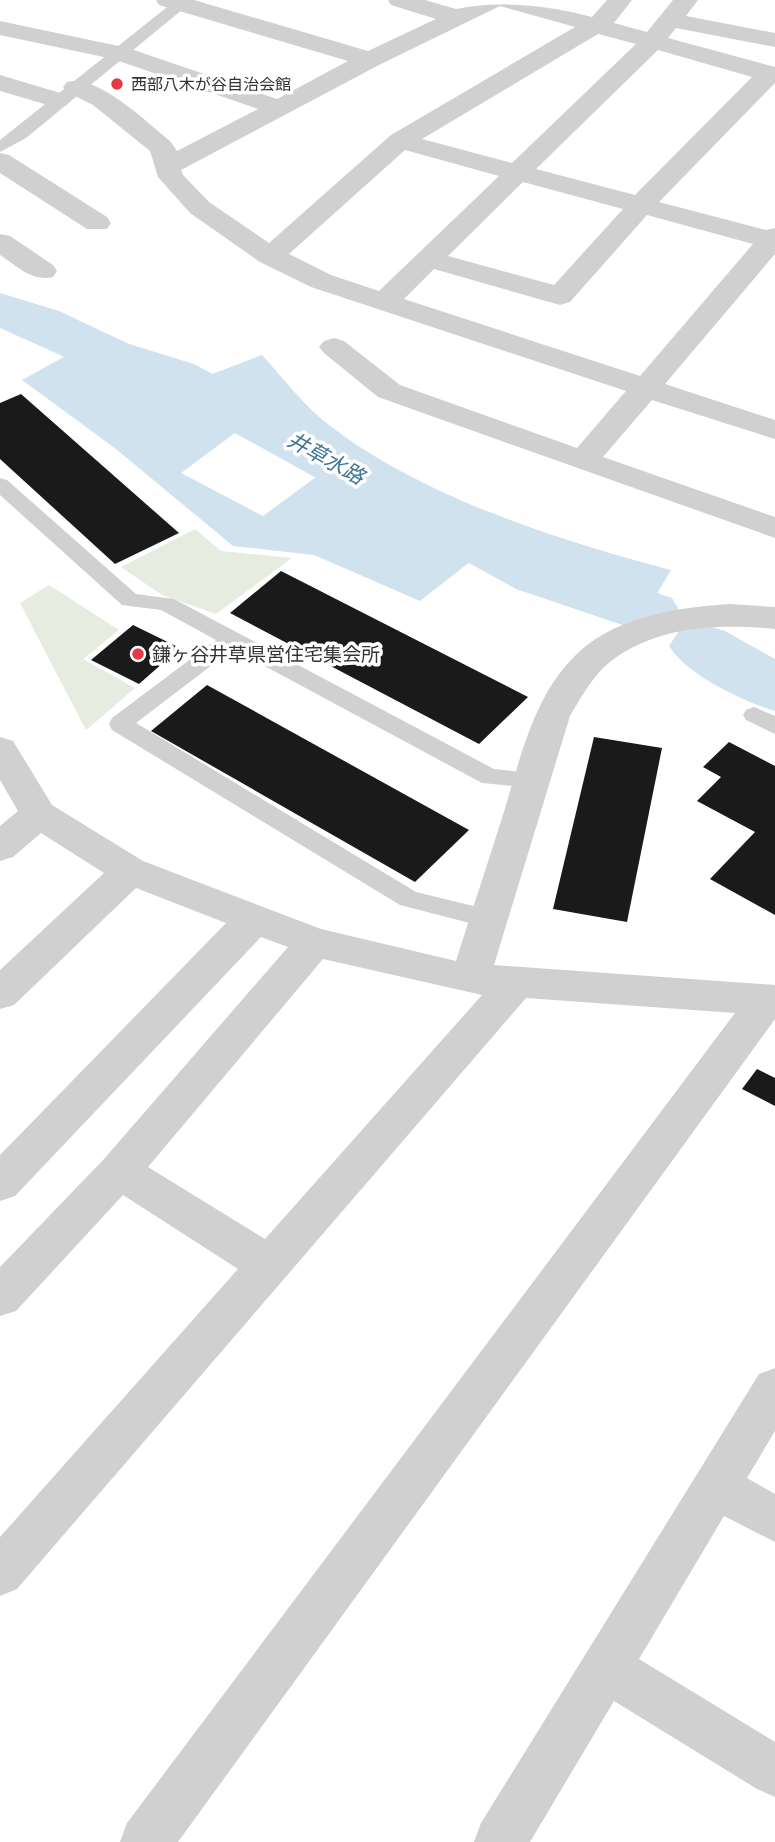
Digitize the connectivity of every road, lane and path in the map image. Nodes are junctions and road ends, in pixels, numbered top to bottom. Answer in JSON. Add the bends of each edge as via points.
{"nodes":[{"id":1,"x":400,"y":0,"type":"edge"},
{"id":2,"x":495,"y":0,"type":"edge"},
{"id":3,"x":504,"y":0,"type":"edge"},
{"id":4,"x":620,"y":0,"type":"edge"},
{"id":5,"x":179,"y":1,"type":"edge"},
{"id":6,"x":678,"y":10,"type":"edge"},
{"id":7,"x":456,"y":17,"type":"junction"},
{"id":8,"x":590,"y":26,"type":"junction"},
{"id":9,"x":0,"y":28,"type":"edge"},
{"id":10,"x":772,"y":33,"type":"edge"},
{"id":11,"x":652,"y":43,"type":"junction"},
{"id":12,"x":119,"y":53,"type":"junction"},
{"id":13,"x":370,"y":60,"type":"junction"},
{"id":14,"x":772,"y":75,"type":"edge"},
{"id":15,"x":0,"y":83,"type":"edge"},
{"id":16,"x":67,"y":94,"type":"junction"},
{"id":17,"x":280,"y":108,"type":"junction"},
{"id":18,"x":400,"y":141,"type":"junction"},
{"id":19,"x":0,"y":147,"type":"edge"},
{"id":20,"x":0,"y":161,"type":"edge"},
{"id":21,"x":169,"y":166,"type":"junction"},
{"id":22,"x":517,"y":174,"type":"junction"},
{"id":23,"x":641,"y":205,"type":"junction"},
{"id":24,"x":97,"y":223,"type":"dead end"},
{"id":25,"x":774,"y":239,"type":"edge"},
{"id":26,"x":0,"y":242,"type":"edge"},
{"id":27,"x":270,"y":256,"type":"junction"},
{"id":28,"x":429,"y":259,"type":"junction"},
{"id":29,"x":43,"y":271,"type":"dead end"},
{"id":30,"x":385,"y":301,"type":"junction"},
{"id":31,"x":334,"y":347,"type":"dead end"},
{"id":32,"x":644,"y":387,"type":"junction"},
{"id":33,"x":775,"y":430,"type":"edge"},
{"id":34,"x":583,"y":461,"type":"junction"},
{"id":35,"x":0,"y":484,"type":"edge"},
{"id":36,"x":775,"y":528,"type":"edge"},
{"id":37,"x":775,"y":618,"type":"edge"},
{"id":38,"x":232,"y":639,"type":"junction"},
{"id":39,"x":754,"y":715,"type":"dead end"},
{"id":40,"x":775,"y":726,"type":"edge"},
{"id":41,"x":0,"y":750,"type":"edge"},
{"id":42,"x":532,"y":780,"type":"junction"},
{"id":43,"x":39,"y":814,"type":"junction"},
{"id":44,"x":0,"y":847,"type":"edge"},
{"id":45,"x":130,"y":872,"type":"junction"},
{"id":46,"x":489,"y":919,"type":"junction"},
{"id":47,"x":253,"y":920,"type":"junction"},
{"id":48,"x":315,"y":942,"type":"junction"},
{"id":49,"x":470,"y":979,"type":"junction"},
{"id":50,"x":515,"y":985,"type":"junction"},
{"id":51,"x":0,"y":995,"type":"edge"},
{"id":52,"x":771,"y":1000,"type":"edge"},
{"id":53,"x":119,"y":1171,"type":"junction"},
{"id":54,"x":0,"y":1183,"type":"edge"},
{"id":55,"x":269,"y":1265,"type":"junction"},
{"id":56,"x":0,"y":1297,"type":"edge"},
{"id":57,"x":775,"y":1389,"type":"edge"},
{"id":58,"x":716,"y":1486,"type":"junction"},
{"id":59,"x":775,"y":1520,"type":"edge"},
{"id":60,"x":0,"y":1573,"type":"edge"},
{"id":61,"x":606,"y":1667,"type":"junction"},
{"id":62,"x":775,"y":1771,"type":"edge"},
{"id":63,"x":146,"y":1842,"type":"edge"},
{"id":64,"x":500,"y":1842,"type":"edge"}],
"edges":[{"from":1,"to":7,"type":"street"},
{"from":2,"to":7,"type":"street"},
{"from":3,"to":8,"type":"street"},
{"from":4,"to":8,"type":"street","via":[[604,20]]},
{"from":5,"to":12,"type":"lane"},
{"from":5,"to":13,"type":"street"},
{"from":6,"to":10,"type":"street"},
{"from":6,"to":11,"type":"street"},
{"from":7,"to":13,"type":"street"},
{"from":8,"to":11,"type":"street"},
{"from":8,"to":18,"type":"street"},
{"from":9,"to":12,"type":"street"},
{"from":11,"to":14,"type":"street"},
{"from":11,"to":22,"type":"street"},
{"from":12,"to":16,"type":"lane"},
{"from":12,"to":17,"type":"street"},
{"from":13,"to":17,"type":"street"},
{"from":14,"to":23,"type":"street"},
{"from":15,"to":16,"type":"street"},
{"from":16,"to":19,"type":"lane"},
{"from":16,"to":21,"type":"street","via":[[102,100],[161,147]]},
{"from":17,"to":21,"type":"street"},
{"from":18,"to":22,"type":"street"},
{"from":18,"to":27,"type":"street"},
{"from":20,"to":24,"type":"street"},
{"from":21,"to":27,"type":"street","via":[[171,177],[194,200]]},
{"from":22,"to":23,"type":"street"},
{"from":22,"to":28,"type":"street"},
{"from":23,"to":25,"type":"street"},
{"from":23,"to":28,"type":"street","via":[[560,296]]},
{"from":25,"to":32,"type":"street"},
{"from":26,"to":29,"type":"street"},
{"from":27,"to":30,"type":"street","via":[[321,281]]},
{"from":28,"to":30,"type":"street"},
{"from":30,"to":32,"type":"street"},
{"from":31,"to":34,"type":"street","via":[[388,391]]},
{"from":32,"to":33,"type":"street"},
{"from":32,"to":34,"type":"street"},
{"from":34,"to":36,"type":"street"},
{"from":35,"to":38,"type":"lane","via":[[130,600],[166,604]]},
{"from":37,"to":42,"type":"street","via":[[688,619],[643,631],[594,657],[552,716]]},
{"from":38,"to":42,"type":"lane","via":[[490,778]]},
{"from":38,"to":46,"type":"lane","via":[[120,724],[409,899]]},
{"from":39,"to":40,"type":"lane"},
{"from":41,"to":43,"type":"street"},
{"from":42,"to":46,"type":"street"},
{"from":43,"to":44,"type":"street"},
{"from":43,"to":45,"type":"street"},
{"from":45,"to":47,"type":"street"},
{"from":45,"to":51,"type":"street"},
{"from":46,"to":49,"type":"street"},
{"from":47,"to":48,"type":"street"},
{"from":47,"to":54,"type":"street"},
{"from":48,"to":49,"type":"street"},
{"from":48,"to":53,"type":"street"},
{"from":49,"to":50,"type":"street"},
{"from":50,"to":52,"type":"street"},
{"from":50,"to":55,"type":"street"},
{"from":52,"to":63,"type":"street"},
{"from":53,"to":55,"type":"street"},
{"from":53,"to":56,"type":"street"},
{"from":55,"to":60,"type":"street"},
{"from":57,"to":58,"type":"street"},
{"from":58,"to":59,"type":"street"},
{"from":58,"to":61,"type":"street"},
{"from":61,"to":62,"type":"street"},
{"from":61,"to":64,"type":"street"}]}
